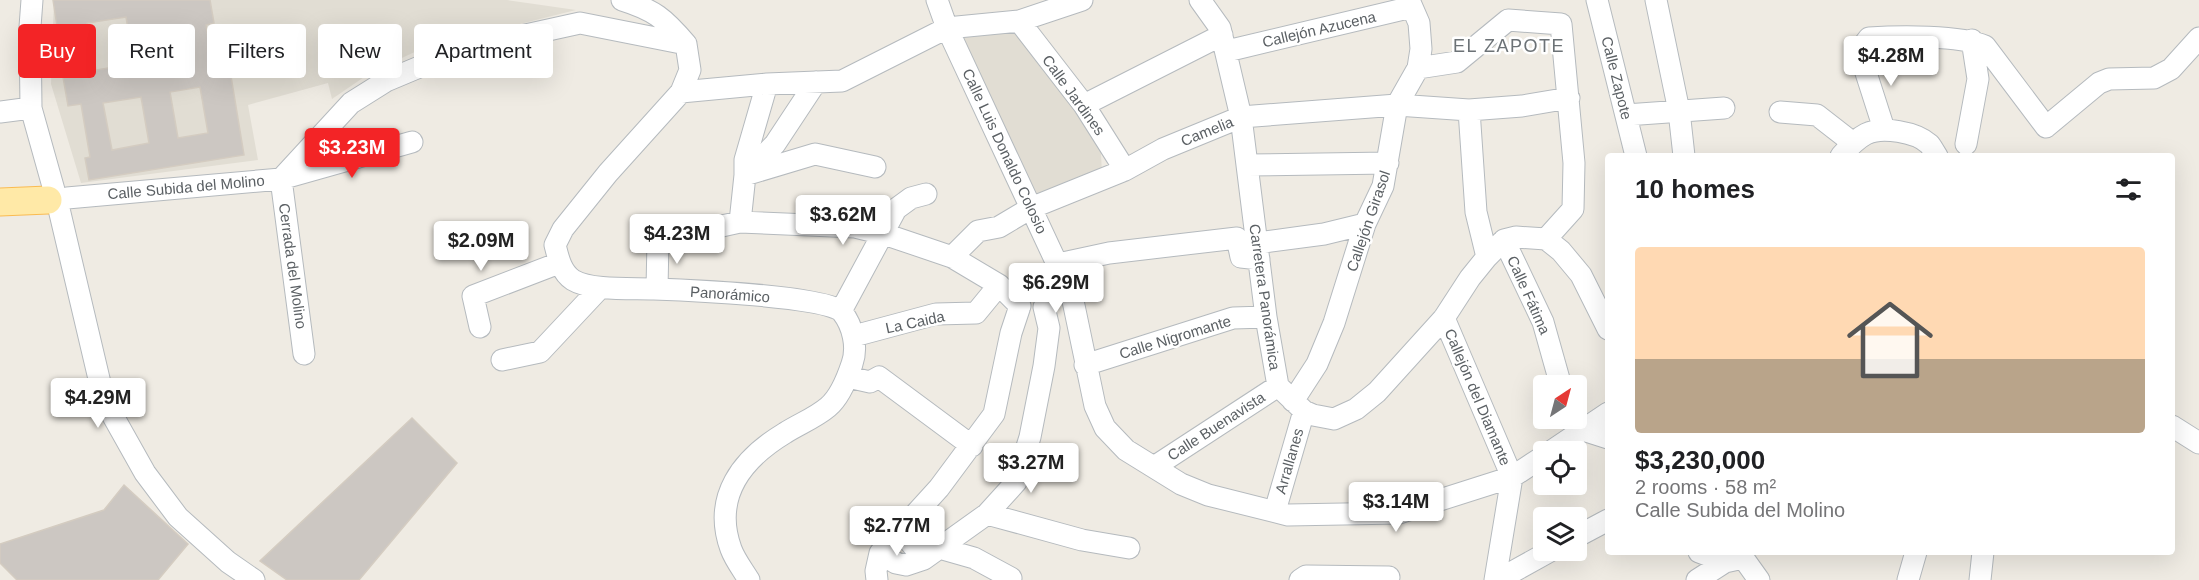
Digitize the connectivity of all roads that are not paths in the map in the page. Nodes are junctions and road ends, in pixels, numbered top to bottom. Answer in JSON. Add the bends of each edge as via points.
{"nodes":[{"id":1,"x":32,"y":0,"type":"edge"},
{"id":2,"x":622,"y":0,"type":"edge"},
{"id":3,"x":1082,"y":0,"type":"edge"},
{"id":4,"x":1200,"y":0,"type":"edge"},
{"id":5,"x":1597,"y":0,"type":"edge"},
{"id":6,"x":1656,"y":0,"type":"edge"},
{"id":7,"x":942,"y":2,"type":"edge"},
{"id":8,"x":647,"y":4,"type":"edge"},
{"id":9,"x":1411,"y":4,"type":"edge"},
{"id":10,"x":1019,"y":21,"type":"junction"},
{"id":11,"x":947,"y":28,"type":"junction"},
{"id":12,"x":2199,"y":38,"type":"edge"},
{"id":13,"x":1972,"y":40,"type":"junction"},
{"id":14,"x":1224,"y":43,"type":"junction"},
{"id":15,"x":686,"y":44,"type":"junction"},
{"id":16,"x":1418,"y":68,"type":"junction"},
{"id":17,"x":816,"y":82,"type":"junction"},
{"id":18,"x":767,"y":84,"type":"junction"},
{"id":19,"x":681,"y":92,"type":"junction"},
{"id":20,"x":1569,"y":98,"type":"junction"},
{"id":21,"x":1084,"y":105,"type":"junction"},
{"id":22,"x":1396,"y":105,"type":"junction"},
{"id":23,"x":31,"y":108,"type":"junction"},
{"id":24,"x":1724,"y":108,"type":"dead end"},
{"id":25,"x":1469,"y":110,"type":"junction"},
{"id":26,"x":1679,"y":111,"type":"junction"},
{"id":27,"x":0,"y":112,"type":"edge"},
{"id":28,"x":1780,"y":112,"type":"dead end"},
{"id":29,"x":1626,"y":115,"type":"junction"},
{"id":30,"x":1241,"y":117,"type":"junction"},
{"id":31,"x":1884,"y":129,"type":"junction"},
{"id":32,"x":412,"y":142,"type":"dead end"},
{"id":33,"x":1966,"y":144,"type":"dead end"},
{"id":34,"x":1847,"y":149,"type":"edge"},
{"id":35,"x":1635,"y":153,"type":"edge"},
{"id":36,"x":1684,"y":153,"type":"edge"},
{"id":37,"x":1935,"y":153,"type":"edge"},
{"id":38,"x":1388,"y":163,"type":"junction"},
{"id":39,"x":1247,"y":165,"type":"junction"},
{"id":40,"x":875,"y":167,"type":"dead end"},
{"id":41,"x":1125,"y":170,"type":"junction"},
{"id":42,"x":745,"y":175,"type":"junction"},
{"id":43,"x":281,"y":179,"type":"junction"},
{"id":44,"x":926,"y":194,"type":"dead end"},
{"id":45,"x":57,"y":199,"type":"junction"},
{"id":46,"x":0,"y":202,"type":"edge"},
{"id":47,"x":1031,"y":208,"type":"junction"},
{"id":48,"x":740,"y":222,"type":"junction"},
{"id":49,"x":1365,"y":224,"type":"junction"},
{"id":50,"x":884,"y":234,"type":"junction"},
{"id":51,"x":1546,"y":239,"type":"junction"},
{"id":52,"x":1504,"y":240,"type":"junction"},
{"id":53,"x":1258,"y":251,"type":"junction"},
{"id":54,"x":1487,"y":256,"type":"junction"},
{"id":55,"x":952,"y":257,"type":"junction"},
{"id":56,"x":559,"y":263,"type":"junction"},
{"id":57,"x":1058,"y":264,"type":"junction"},
{"id":58,"x":999,"y":285,"type":"junction"},
{"id":59,"x":600,"y":288,"type":"junction"},
{"id":60,"x":657,"y":289,"type":"junction"},
{"id":61,"x":1072,"y":296,"type":"junction"},
{"id":62,"x":1020,"y":306,"type":"junction"},
{"id":63,"x":1044,"y":307,"type":"junction"},
{"id":64,"x":841,"y":311,"type":"junction"},
{"id":65,"x":1266,"y":317,"type":"junction"},
{"id":66,"x":1444,"y":318,"type":"junction"},
{"id":67,"x":1605,"y":323,"type":"edge"},
{"id":68,"x":480,"y":327,"type":"dead end"},
{"id":69,"x":854,"y":336,"type":"junction"},
{"id":70,"x":304,"y":354,"type":"dead end"},
{"id":71,"x":502,"y":360,"type":"dead end"},
{"id":72,"x":1085,"y":365,"type":"junction"},
{"id":73,"x":1558,"y":375,"type":"edge"},
{"id":74,"x":848,"y":376,"type":"junction"},
{"id":75,"x":1292,"y":399,"type":"junction"},
{"id":76,"x":1605,"y":414,"type":"edge"},
{"id":77,"x":1587,"y":421,"type":"edge"},
{"id":78,"x":1587,"y":428,"type":"edge"},
{"id":79,"x":2175,"y":428,"type":"edge"},
{"id":80,"x":1574,"y":429,"type":"edge"},
{"id":81,"x":1605,"y":437,"type":"edge"},
{"id":82,"x":1561,"y":441,"type":"edge"},
{"id":83,"x":2199,"y":443,"type":"edge"},
{"id":84,"x":972,"y":446,"type":"junction"},
{"id":85,"x":1533,"y":463,"type":"edge"},
{"id":86,"x":1154,"y":466,"type":"junction"},
{"id":87,"x":1512,"y":477,"type":"junction"},
{"id":88,"x":1275,"y":511,"type":"junction"},
{"id":89,"x":987,"y":514,"type":"junction"},
{"id":90,"x":1605,"y":522,"type":"edge"},
{"id":91,"x":900,"y":530,"type":"junction"},
{"id":92,"x":1587,"y":531,"type":"edge"},
{"id":93,"x":1129,"y":548,"type":"dead end"},
{"id":94,"x":880,"y":553,"type":"junction"},
{"id":95,"x":931,"y":554,"type":"junction"},
{"id":96,"x":1915,"y":555,"type":"edge"},
{"id":97,"x":1983,"y":555,"type":"edge"},
{"id":98,"x":1736,"y":557,"type":"edge"},
{"id":99,"x":1533,"y":560,"type":"edge"},
{"id":100,"x":1389,"y":577,"type":"dead end"},
{"id":101,"x":1011,"y":578,"type":"dead end"},
{"id":102,"x":254,"y":580,"type":"edge"},
{"id":103,"x":749,"y":580,"type":"edge"},
{"id":104,"x":877,"y":580,"type":"edge"},
{"id":105,"x":1300,"y":580,"type":"edge"},
{"id":106,"x":1496,"y":580,"type":"edge"},
{"id":107,"x":1698,"y":580,"type":"edge"},
{"id":108,"x":1759,"y":580,"type":"edge"},
{"id":109,"x":1908,"y":580,"type":"edge"},
{"id":110,"x":1980,"y":580,"type":"edge"}],
"edges":[{"from":1,"to":23,"type":"street"},
{"from":2,"to":8,"type":"street"},
{"from":3,"to":10,"type":"street"},
{"from":4,"to":14,"type":"street","name":"Carretera Panorámica","via":[[1220,28]]},
{"from":5,"to":29,"type":"street","name":"Calle Zapote"},
{"from":6,"to":26,"type":"street"},
{"from":7,"to":11,"type":"street","name":"Calle Luis Donaldo Colosio"},
{"from":8,"to":15,"type":"street"},
{"from":9,"to":14,"type":"street","name":"Callejón Azucena"},
{"from":9,"to":16,"type":"street","name":"Callejón Girasol","via":[[1419,23]]},
{"from":10,"to":11,"type":"street"},
{"from":10,"to":21,"type":"street","name":"Calle Jardines"},
{"from":11,"to":17,"type":"street","via":[[842,81]]},
{"from":11,"to":47,"type":"street","name":"Calle Luis Donaldo Colosio"},
{"from":12,"to":13,"type":"street","via":[[2171,69],[2154,78],[2109,79],[2099,83],[2046,127],[1985,46]]},
{"from":13,"to":31,"type":"street","via":[[1869,39],[1859,51]]},
{"from":13,"to":33,"type":"street","via":[[1978,79]]},
{"from":14,"to":21,"type":"street","name":"Callejón Azucena"},
{"from":14,"to":30,"type":"street","name":"Carretera Panorámica"},
{"from":15,"to":19,"type":"street","via":[[690,70]]},
{"from":15,"to":43,"type":"street","name":"Calle Subida del Molino","via":[[580,23],[436,60],[386,81],[351,103]]},
{"from":16,"to":20,"type":"street","via":[[1457,62],[1508,20],[1561,24]]},
{"from":16,"to":22,"type":"street","name":"Callejón Girasol"},
{"from":17,"to":18,"type":"street"},
{"from":17,"to":42,"type":"street","via":[[775,144]]},
{"from":18,"to":19,"type":"street"},
{"from":18,"to":42,"type":"street","via":[[745,160]]},
{"from":19,"to":56,"type":"street","via":[[563,229],[555,245]]},
{"from":20,"to":25,"type":"street","name":"Camelia"},
{"from":20,"to":51,"type":"street","via":[[1573,209]]},
{"from":21,"to":41,"type":"street","name":"Calle Jardines"},
{"from":22,"to":25,"type":"street","name":"Camelia"},
{"from":22,"to":30,"type":"street","name":"Camelia"},
{"from":22,"to":38,"type":"street","name":"Callejón Girasol"},
{"from":23,"to":27,"type":"street"},
{"from":23,"to":45,"type":"street"},
{"from":24,"to":26,"type":"street"},
{"from":25,"to":54,"type":"street","via":[[1476,212]]},
{"from":26,"to":29,"type":"street"},
{"from":26,"to":36,"type":"street"},
{"from":28,"to":34,"type":"street","via":[[1817,115]]},
{"from":29,"to":35,"type":"street","name":"Calle Zapote"},
{"from":30,"to":39,"type":"street","name":"Carretera Panorámica"},
{"from":30,"to":41,"type":"street","name":"Camelia","via":[[1163,149]]},
{"from":31,"to":34,"type":"street","via":[[1866,134]]},
{"from":31,"to":37,"type":"street","via":[[1928,143]]},
{"from":32,"to":43,"type":"street"},
{"from":38,"to":39,"type":"street"},
{"from":38,"to":49,"type":"street","name":"Callejón Girasol","via":[[1383,186]]},
{"from":39,"to":53,"type":"street","name":"Carretera Panorámica"},
{"from":40,"to":42,"type":"street","via":[[815,154]]},
{"from":41,"to":47,"type":"street","name":"Camelia"},
{"from":42,"to":48,"type":"street"},
{"from":43,"to":45,"type":"street","name":"Calle Subida del Molino"},
{"from":43,"to":70,"type":"street","name":"Cerrada del Molino"},
{"from":44,"to":50,"type":"street","via":[[911,198],[896,209]]},
{"from":45,"to":46,"type":"main road"},
{"from":45,"to":102,"type":"street","via":[[104,400],[145,473],[178,517]]},
{"from":47,"to":55,"type":"street","name":"Camelia","via":[[999,227],[978,231]]},
{"from":47,"to":57,"type":"street","name":"Calle Luis Donaldo Colosio"},
{"from":48,"to":50,"type":"street","via":[[855,226]]},
{"from":48,"to":60,"type":"street","via":[[658,240]]},
{"from":49,"to":53,"type":"street"},
{"from":49,"to":75,"type":"street","name":"Callejón Girasol","via":[[1317,364]]},
{"from":50,"to":55,"type":"street"},
{"from":50,"to":64,"type":"street"},
{"from":51,"to":52,"type":"street"},
{"from":51,"to":67,"type":"street","via":[[1581,275]]},
{"from":52,"to":54,"type":"street"},
{"from":52,"to":73,"type":"street","name":"Calle Fátima","via":[[1543,322]]},
{"from":53,"to":57,"type":"street","via":[[1241,257],[1237,238],[1109,253]]},
{"from":53,"to":65,"type":"street","name":"Carretera Panorámica"},
{"from":54,"to":66,"type":"street"},
{"from":55,"to":58,"type":"street"},
{"from":56,"to":59,"type":"street","name":"Panorámico","via":[[573,280]]},
{"from":56,"to":68,"type":"street","via":[[473,296]]},
{"from":57,"to":61,"type":"street","name":"Calle Luis Donaldo Colosio"},
{"from":58,"to":62,"type":"street"},
{"from":58,"to":69,"type":"street","name":"La Caida","via":[[976,313],[936,314]]},
{"from":59,"to":60,"type":"street","name":"Panorámico"},
{"from":59,"to":71,"type":"street","via":[[540,352]]},
{"from":60,"to":64,"type":"street","name":"Panorámico","via":[[803,300]]},
{"from":61,"to":63,"type":"street"},
{"from":61,"to":72,"type":"street","name":"Calle Luis Donaldo Colosio"},
{"from":62,"to":63,"type":"street"},
{"from":62,"to":84,"type":"street","via":[[994,414]]},
{"from":63,"to":89,"type":"street","via":[[1048,328],[1044,366],[1030,437],[1016,482]]},
{"from":64,"to":69,"type":"street"},
{"from":65,"to":72,"type":"street","name":"Calle Nigromante","via":[[1233,318]]},
{"from":65,"to":75,"type":"street","name":"Carretera Panorámica"},
{"from":66,"to":75,"type":"street","via":[[1356,410],[1334,419],[1313,416]]},
{"from":66,"to":87,"type":"street","name":"Callejón del Diamante"},
{"from":69,"to":74,"type":"street","via":[[855,356]]},
{"from":72,"to":86,"type":"street","name":"Calle Luis Donaldo Colosio","via":[[1105,428],[1126,450]]},
{"from":74,"to":84,"type":"street","via":[[870,382],[879,377]]},
{"from":74,"to":103,"type":"street","via":[[829,406],[785,432],[740,470],[728,495],[723,520],[731,550]]},
{"from":75,"to":86,"type":"street","name":"Calle Buenavista"},
{"from":75,"to":88,"type":"street","name":"Arrallanes"},
{"from":76,"to":77,"type":"street"},
{"from":78,"to":81,"type":"street"},
{"from":79,"to":83,"type":"street"},
{"from":80,"to":82,"type":"street"},
{"from":84,"to":91,"type":"street"},
{"from":85,"to":87,"type":"street","name":"Calle Luis Donaldo Colosio"},
{"from":86,"to":88,"type":"street","name":"Calle Luis Donaldo Colosio","via":[[1181,484],[1208,495]]},
{"from":87,"to":88,"type":"street","name":"Calle Luis Donaldo Colosio","via":[[1399,513],[1288,515]]},
{"from":87,"to":106,"type":"street"},
{"from":89,"to":93,"type":"street","via":[[1082,540]]},
{"from":89,"to":95,"type":"street"},
{"from":90,"to":92,"type":"street"},
{"from":91,"to":94,"type":"street"},
{"from":91,"to":95,"type":"street"},
{"from":94,"to":95,"type":"street","via":[[906,565]]},
{"from":94,"to":104,"type":"street"},
{"from":95,"to":101,"type":"street","via":[[974,558]]},
{"from":96,"to":109,"type":"street"},
{"from":97,"to":110,"type":"street"},
{"from":98,"to":107,"type":"street"},
{"from":98,"to":108,"type":"street"},
{"from":99,"to":106,"type":"street"},
{"from":100,"to":105,"type":"street","via":[[1306,576]]}]}
